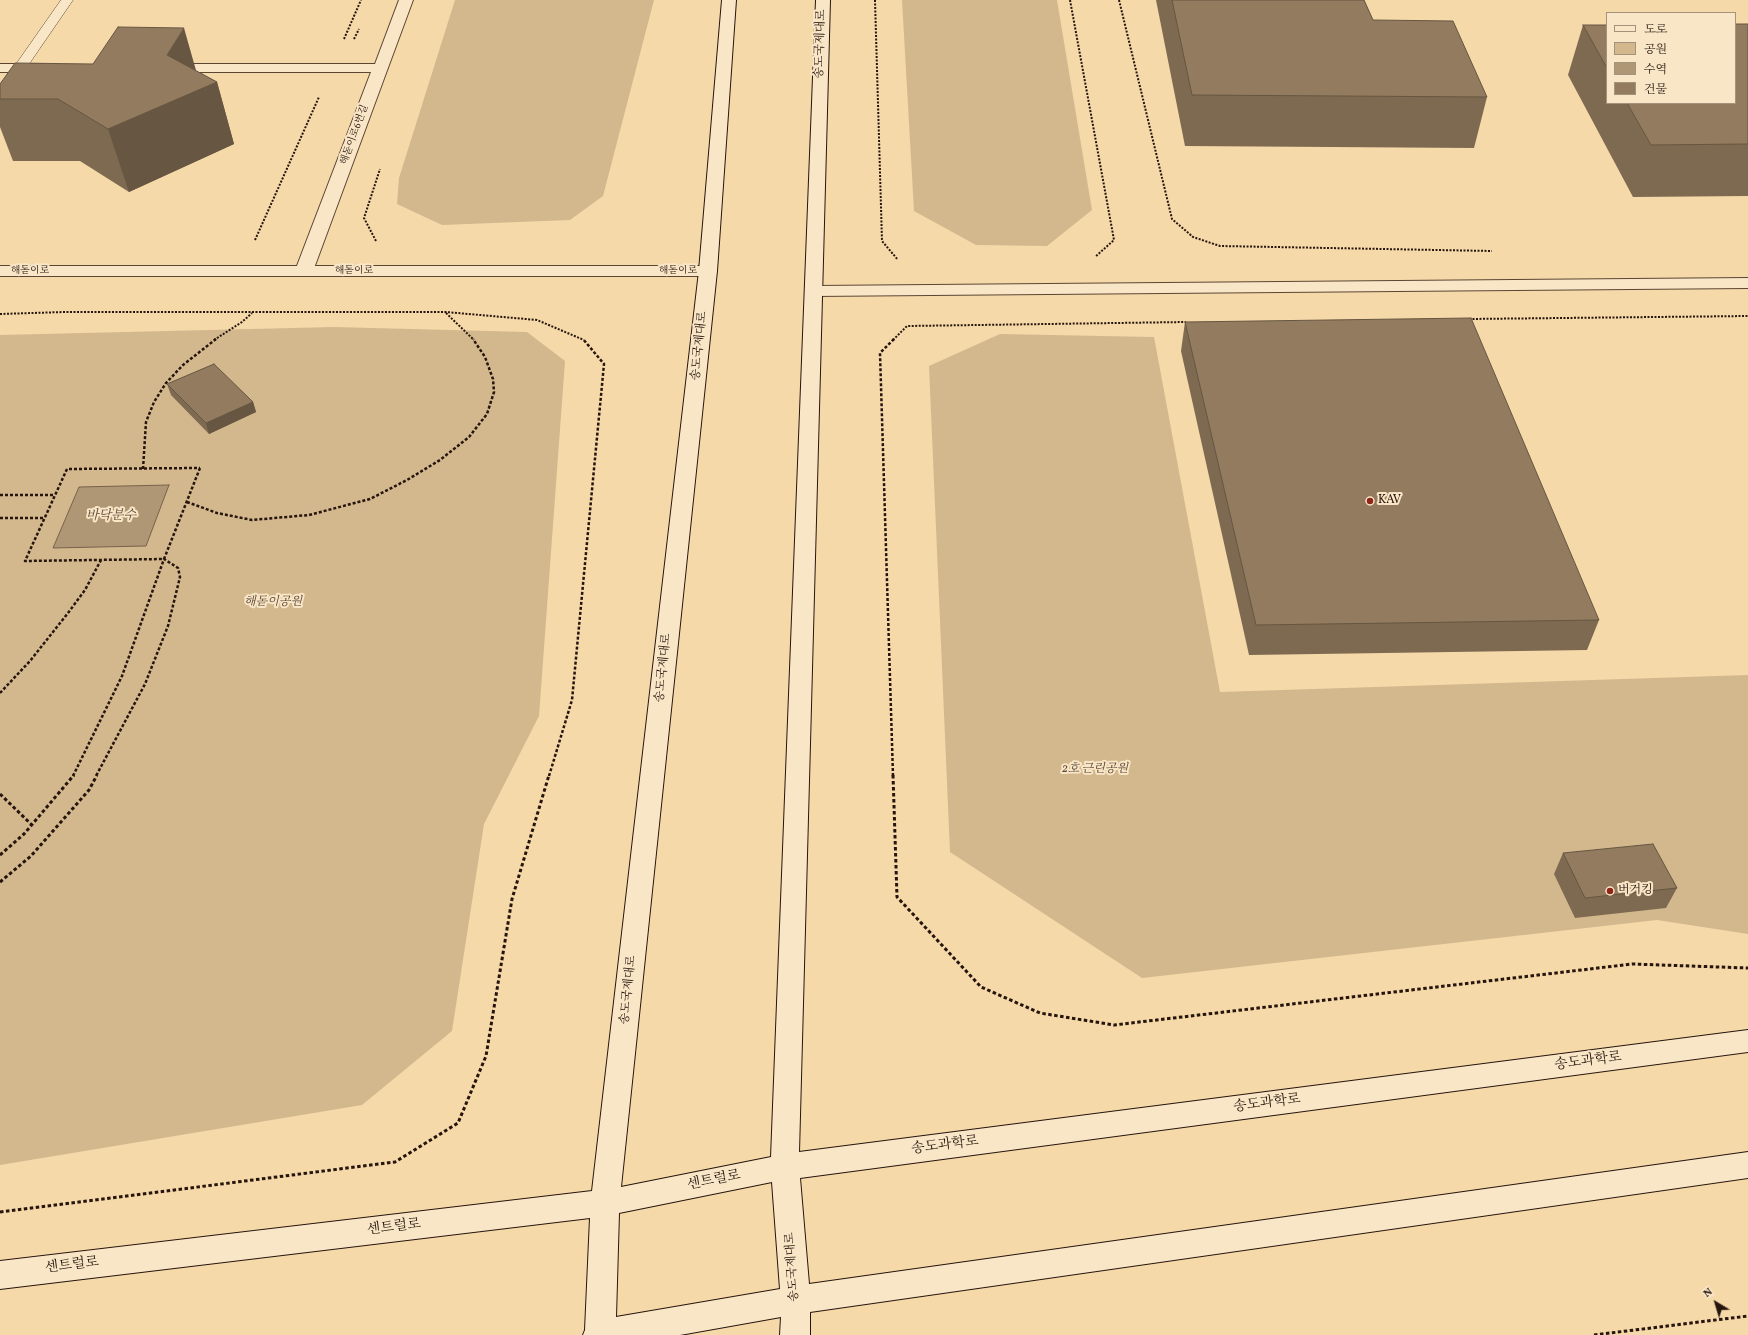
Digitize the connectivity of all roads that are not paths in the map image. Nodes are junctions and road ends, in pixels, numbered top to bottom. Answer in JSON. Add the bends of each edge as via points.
{"nodes":[{"id":1,"x":67,"y":0,"type":"edge"},
{"id":2,"x":406,"y":0,"type":"edge"},
{"id":3,"x":729,"y":0,"type":"edge"},
{"id":4,"x":823,"y":0,"type":"edge"},
{"id":5,"x":0,"y":68,"type":"edge"},
{"id":6,"x":20,"y":68,"type":"junction"},
{"id":7,"x":52,"y":68,"type":"edge"},
{"id":8,"x":148,"y":68,"type":"edge"},
{"id":9,"x":380,"y":68,"type":"junction"},
{"id":10,"x":0,"y":96,"type":"edge"},
{"id":11,"x":708,"y":270,"type":"junction"},
{"id":12,"x":0,"y":271,"type":"edge"},
{"id":13,"x":304,"y":271,"type":"junction"},
{"id":14,"x":1748,"y":284,"type":"edge"},
{"id":15,"x":814,"y":291,"type":"junction"},
{"id":16,"x":1748,"y":1041,"type":"edge"},
{"id":17,"x":1748,"y":1165,"type":"edge"},
{"id":18,"x":785,"y":1167,"type":"junction"},
{"id":19,"x":605,"y":1203,"type":"junction"},
{"id":20,"x":0,"y":1275,"type":"edge"},
{"id":21,"x":796,"y":1300,"type":"junction"},
{"id":22,"x":600,"y":1335,"type":"edge"},
{"id":23,"x":796,"y":1335,"type":"edge"}],
"edges":[{"from":1,"to":6,"type":"lane"},
{"from":2,"to":9,"type":"main road","name":"해돋이로6번길"},
{"from":3,"to":11,"type":"main road","name":"송도국제대로"},
{"from":4,"to":15,"type":"main road","name":"송도국제대로"},
{"from":5,"to":6,"type":"main road"},
{"from":6,"to":7,"type":"main road"},
{"from":6,"to":10,"type":"lane"},
{"from":8,"to":9,"type":"main road"},
{"from":9,"to":13,"type":"main road","name":"해돋이로6번길"},
{"from":11,"to":13,"type":"main road","name":"해돋이로"},
{"from":11,"to":19,"type":"main road","name":"송도국제대로"},
{"from":12,"to":13,"type":"main road","name":"해돋이로"},
{"from":14,"to":15,"type":"main road"},
{"from":15,"to":18,"type":"main road","name":"송도국제대로"},
{"from":16,"to":18,"type":"main road","name":"송도과학로"},
{"from":17,"to":21,"type":"main road"},
{"from":18,"to":19,"type":"main road","name":"센트럴로"},
{"from":18,"to":21,"type":"main road","name":"송도국제대로"},
{"from":19,"to":20,"type":"main road","name":"센트럴로"},
{"from":19,"to":22,"type":"main road","name":"송도국제대로"},
{"from":21,"to":22,"type":"main road"},
{"from":21,"to":23,"type":"main road","name":"송도국제대로"}]}
